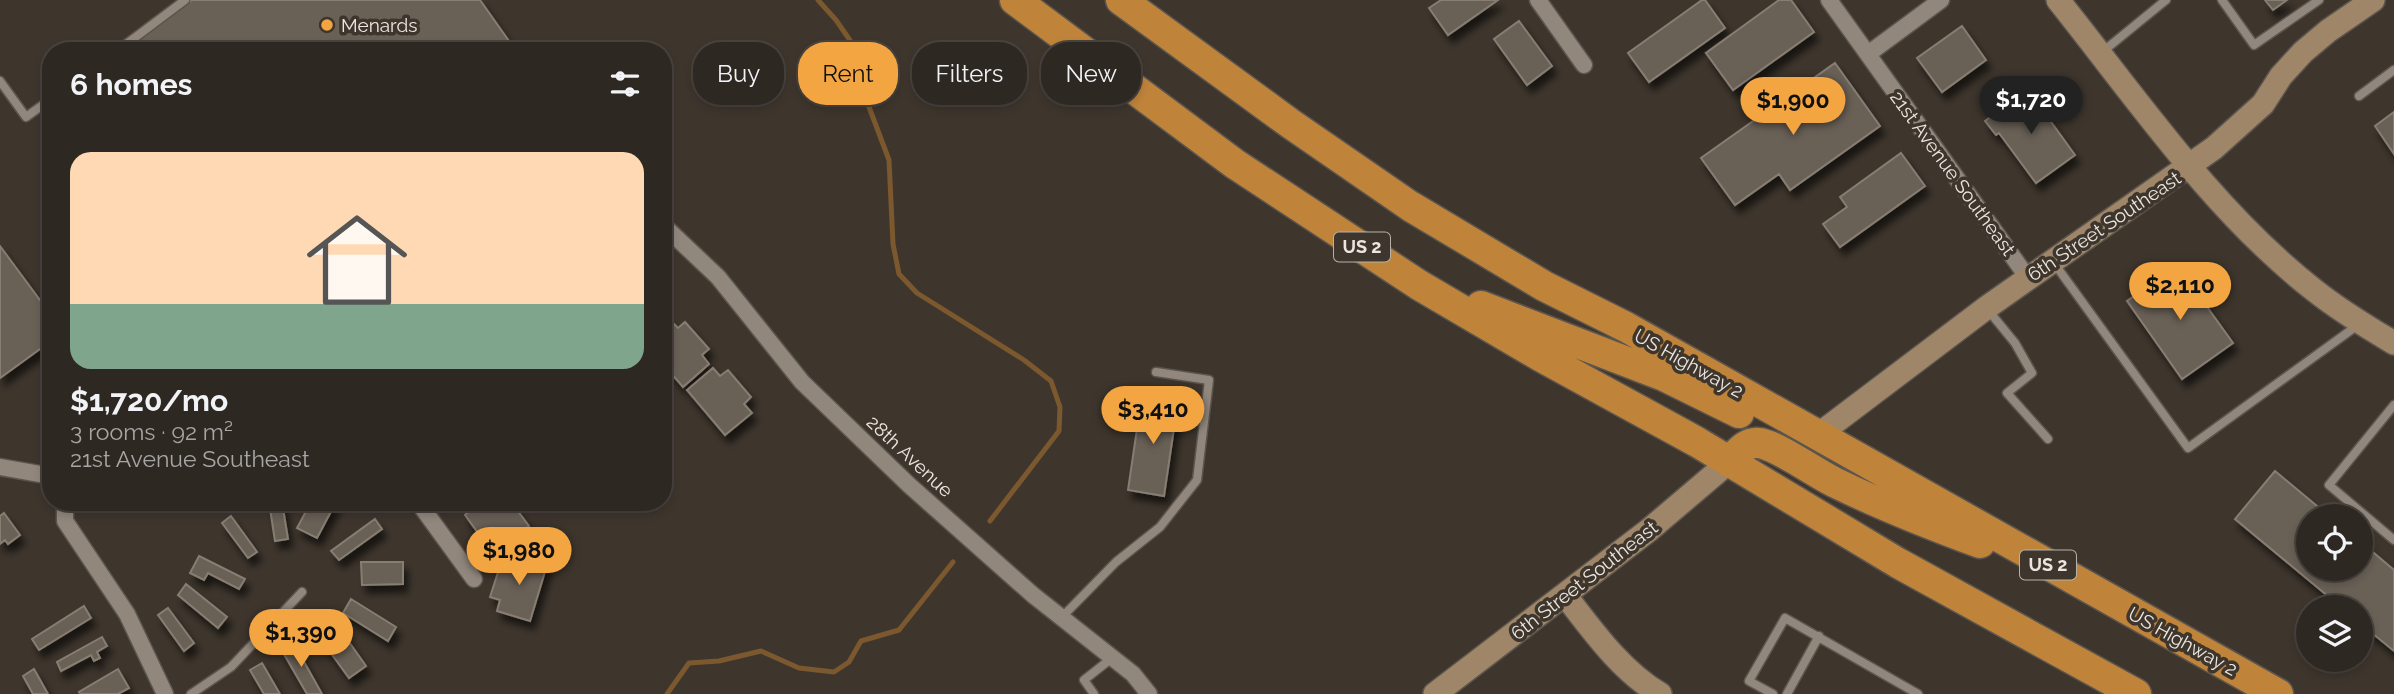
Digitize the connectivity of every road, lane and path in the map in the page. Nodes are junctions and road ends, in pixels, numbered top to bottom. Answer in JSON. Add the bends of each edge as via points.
{"nodes":[{"id":1,"x":185,"y":0,"type":"edge"},
{"id":2,"x":1015,"y":0,"type":"edge"},
{"id":3,"x":1121,"y":0,"type":"edge"},
{"id":4,"x":1538,"y":0,"type":"edge"},
{"id":5,"x":1829,"y":0,"type":"edge"},
{"id":6,"x":1941,"y":0,"type":"edge"},
{"id":7,"x":2059,"y":0,"type":"edge"},
{"id":8,"x":2166,"y":0,"type":"edge"},
{"id":9,"x":2222,"y":0,"type":"edge"},
{"id":10,"x":2319,"y":0,"type":"edge"},
{"id":11,"x":2373,"y":0,"type":"edge"},
{"id":12,"x":129,"y":42,"type":"edge"},
{"id":13,"x":2101,"y":53,"type":"junction"},
{"id":14,"x":1868,"y":54,"type":"junction"},
{"id":15,"x":1584,"y":65,"type":"dead end"},
{"id":16,"x":2394,"y":70,"type":"edge"},
{"id":17,"x":0,"y":80,"type":"edge"},
{"id":18,"x":2360,"y":96,"type":"dead end"},
{"id":19,"x":42,"y":105,"type":"edge"},
{"id":20,"x":2191,"y":166,"type":"junction"},
{"id":21,"x":672,"y":234,"type":"edge"},
{"id":22,"x":2052,"y":261,"type":"junction"},
{"id":23,"x":2028,"y":278,"type":"junction"},
{"id":24,"x":1419,"y":285,"type":"junction"},
{"id":25,"x":1986,"y":308,"type":"junction"},
{"id":26,"x":2361,"y":323,"type":"junction"},
{"id":27,"x":2394,"y":343,"type":"edge"},
{"id":28,"x":1156,"y":372,"type":"dead end"},
{"id":29,"x":2394,"y":405,"type":"edge"},
{"id":30,"x":1818,"y":435,"type":"junction"},
{"id":31,"x":2048,"y":439,"type":"dead end"},
{"id":32,"x":1729,"y":461,"type":"junction"},
{"id":33,"x":0,"y":467,"type":"edge"},
{"id":34,"x":42,"y":474,"type":"edge"},
{"id":35,"x":65,"y":511,"type":"edge"},
{"id":36,"x":425,"y":511,"type":"edge"},
{"id":37,"x":2394,"y":540,"type":"edge"},
{"id":38,"x":474,"y":579,"type":"dead end"},
{"id":39,"x":302,"y":592,"type":"dead end"},
{"id":40,"x":1564,"y":595,"type":"junction"},
{"id":41,"x":2112,"y":601,"type":"junction"},
{"id":42,"x":1061,"y":618,"type":"junction"},
{"id":43,"x":1819,"y":636,"type":"junction"},
{"id":44,"x":1112,"y":658,"type":"junction"},
{"id":45,"x":165,"y":694,"type":"edge"},
{"id":46,"x":191,"y":694,"type":"edge"},
{"id":47,"x":1094,"y":694,"type":"edge"},
{"id":48,"x":1149,"y":694,"type":"edge"},
{"id":49,"x":1434,"y":694,"type":"edge"},
{"id":50,"x":1660,"y":694,"type":"edge"},
{"id":51,"x":1773,"y":694,"type":"edge"},
{"id":52,"x":1787,"y":694,"type":"edge"},
{"id":53,"x":1918,"y":694,"type":"edge"},
{"id":54,"x":2136,"y":694,"type":"edge"},
{"id":55,"x":2278,"y":694,"type":"edge"}],
"edges":[{"from":1,"to":12,"type":"lane"},
{"from":2,"to":24,"type":"highway","number":"US 2","via":[[1235,164]]},
{"from":3,"to":30,"type":"highway","name":"US Highway 2","number":"US 2","via":[[1410,206],[1544,286]]},
{"from":4,"to":15,"type":"street"},
{"from":5,"to":14,"type":"street","name":"21st Avenue Southeast"},
{"from":6,"to":14,"type":"street"},
{"from":7,"to":13,"type":"street"},
{"from":8,"to":13,"type":"lane"},
{"from":9,"to":10,"type":"lane","via":[[2254,45]]},
{"from":11,"to":20,"type":"street","name":"6th Street Southeast","via":[[2303,52],[2263,104]]},
{"from":13,"to":20,"type":"street"},
{"from":14,"to":23,"type":"street","name":"21st Avenue Southeast"},
{"from":16,"to":18,"type":"lane"},
{"from":17,"to":19,"type":"lane","via":[[26,117]]},
{"from":20,"to":22,"type":"street","name":"6th Street Southeast"},
{"from":20,"to":26,"type":"street","via":[[2278,260]]},
{"from":21,"to":42,"type":"street","name":"28th Avenue","via":[[718,277],[802,382],[909,485]]},
{"from":22,"to":23,"type":"street","name":"6th Street Southeast"},
{"from":22,"to":26,"type":"lane","via":[[2188,449]]},
{"from":23,"to":25,"type":"street","name":"6th Street Southeast"},
{"from":24,"to":30,"type":"highway","via":[[1664,376],[1788,439],[1805,442]]},
{"from":24,"to":32,"type":"highway","number":"US 2"},
{"from":25,"to":30,"type":"street","name":"6th Street Southeast"},
{"from":25,"to":31,"type":"lane","via":[[2032,373],[2007,393]]},
{"from":26,"to":27,"type":"street"},
{"from":28,"to":42,"type":"lane","via":[[1209,380],[1197,480],[1160,527],[1116,562]]},
{"from":29,"to":37,"type":"lane","via":[[2329,485]]},
{"from":30,"to":41,"type":"highway","name":"US Highway 2","number":"US 2"},
{"from":32,"to":40,"type":"street","name":"6th Street Southeast"},
{"from":32,"to":41,"type":"highway","via":[[1744,446],[1758,443],[1850,490]]},
{"from":32,"to":54,"type":"highway","number":"US 2","via":[[1898,563]]},
{"from":33,"to":34,"type":"street"},
{"from":35,"to":45,"type":"street","via":[[65,520],[127,614]]},
{"from":36,"to":38,"type":"street"},
{"from":39,"to":46,"type":"lane","via":[[231,667]]},
{"from":40,"to":49,"type":"street","name":"6th Street Southeast"},
{"from":40,"to":50,"type":"street","via":[[1601,640]]},
{"from":41,"to":55,"type":"highway","name":"US Highway 2","number":"US 2"},
{"from":42,"to":44,"type":"street","name":"28th Avenue"},
{"from":43,"to":51,"type":"lane","via":[[1785,618],[1749,681]]},
{"from":43,"to":52,"type":"lane"},
{"from":43,"to":53,"type":"lane"},
{"from":44,"to":47,"type":"lane","via":[[1084,680]]},
{"from":44,"to":48,"type":"street","name":"28th Avenue"}]}
